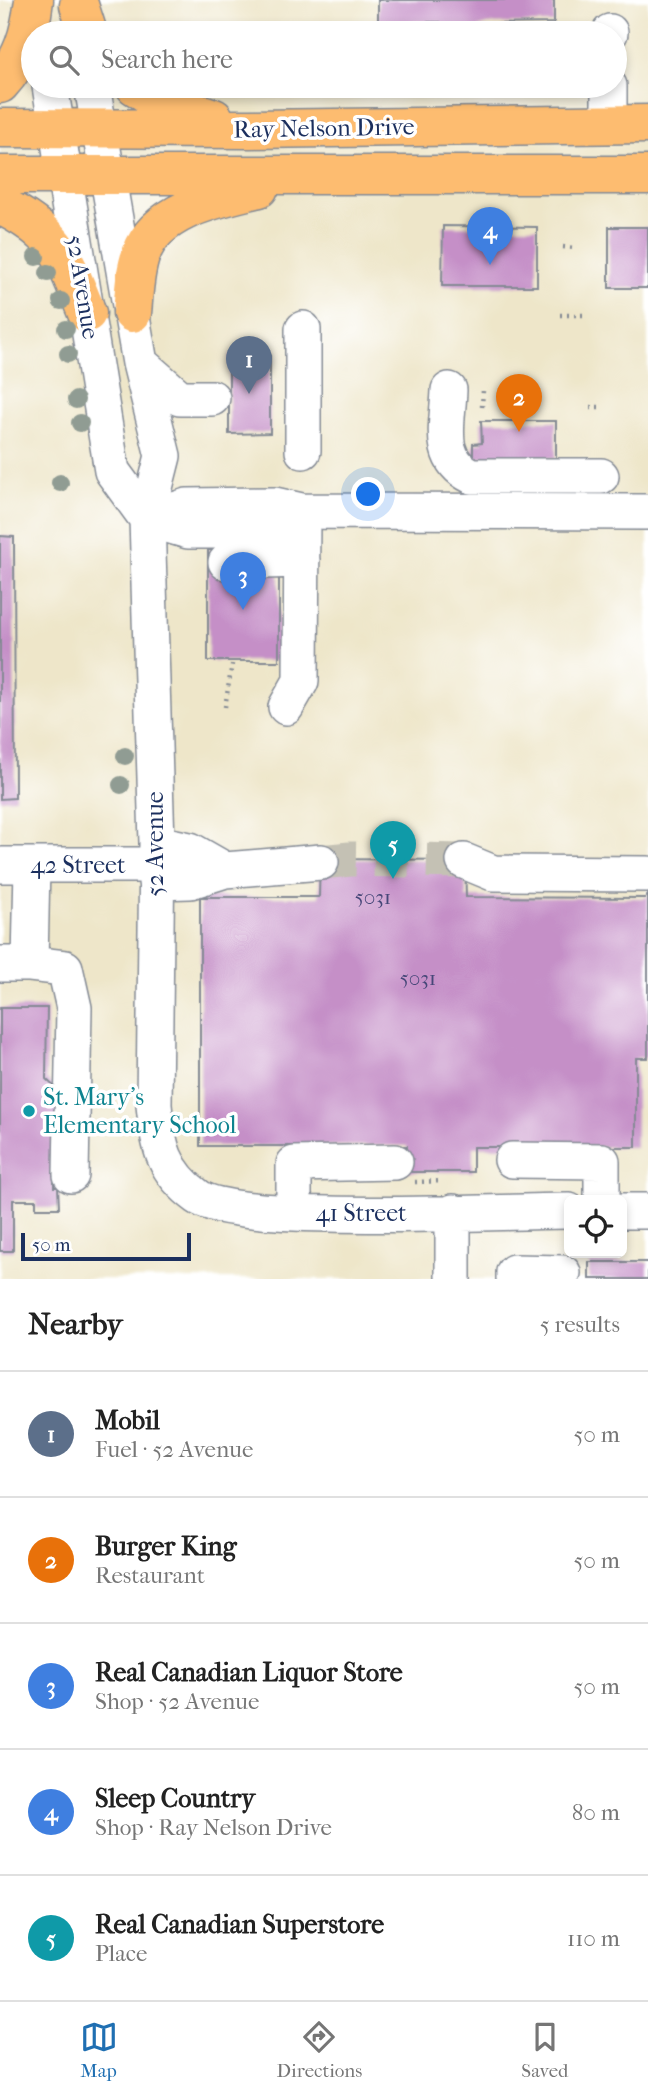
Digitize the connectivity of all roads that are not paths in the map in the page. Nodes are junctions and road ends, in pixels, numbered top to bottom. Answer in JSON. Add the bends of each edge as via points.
{"nodes":[{"id":1,"x":35,"y":0,"type":"edge"},
{"id":2,"x":32,"y":21,"type":"edge"},
{"id":3,"x":39,"y":21,"type":"edge"},
{"id":4,"x":21,"y":54,"type":"edge"},
{"id":5,"x":0,"y":84,"type":"edge"},
{"id":6,"x":52,"y":98,"type":"edge"},
{"id":7,"x":94,"y":98,"type":"edge"},
{"id":8,"x":154,"y":98,"type":"edge"},
{"id":9,"x":609,"y":98,"type":"edge"},
{"id":10,"x":609,"y":124,"type":"junction"},
{"id":11,"x":648,"y":124,"type":"edge"},
{"id":12,"x":0,"y":128,"type":"edge"},
{"id":13,"x":57,"y":129,"type":"junction"},
{"id":14,"x":100,"y":129,"type":"junction"},
{"id":15,"x":250,"y":130,"type":"junction"},
{"id":16,"x":0,"y":175,"type":"edge"},
{"id":17,"x":648,"y":175,"type":"edge"},
{"id":18,"x":64,"y":176,"type":"junction"},
{"id":19,"x":108,"y":176,"type":"junction"},
{"id":20,"x":312,"y":176,"type":"junction"},
{"id":21,"x":0,"y":205,"type":"edge"},
{"id":22,"x":87,"y":313,"type":"junction"},
{"id":23,"x":132,"y":313,"type":"junction"},
{"id":24,"x":303,"y":329,"type":"dead end"},
{"id":25,"x":140,"y":363,"type":"junction"},
{"id":26,"x":466,"y":390,"type":"road end"},
{"id":27,"x":212,"y":398,"type":"dead end"},
{"id":28,"x":303,"y":451,"type":"dead end"},
{"id":29,"x":601,"y":476,"type":"dead end"},
{"id":30,"x":302,"y":511,"type":"junction"},
{"id":31,"x":648,"y":512,"type":"edge"},
{"id":32,"x":147,"y":519,"type":"junction"},
{"id":33,"x":302,"y":560,"type":"junction"},
{"id":34,"x":226,"y":562,"type":"dead end"},
{"id":35,"x":286,"y":707,"type":"dead end"},
{"id":36,"x":464,"y":861,"type":"tunnel mouth"},
{"id":37,"x":321,"y":862,"type":"tunnel mouth"},
{"id":38,"x":157,"y":863,"type":"junction"},
{"id":39,"x":16,"y":865,"type":"edge"},
{"id":40,"x":648,"y":874,"type":"edge"},
{"id":41,"x":15,"y":913,"type":"edge"},
{"id":42,"x":15,"y":964,"type":"edge"},
{"id":43,"x":512,"y":1160,"type":"dead end"},
{"id":44,"x":167,"y":1168,"type":"joint"},
{"id":45,"x":403,"y":1172,"type":"road end"},
{"id":46,"x":71,"y":1175,"type":"dead end"},
{"id":47,"x":602,"y":1195,"type":"edge"},
{"id":48,"x":448,"y":1197,"type":"junction"},
{"id":49,"x":564,"y":1210,"type":"edge"},
{"id":50,"x":627,"y":1211,"type":"edge"},
{"id":51,"x":648,"y":1211,"type":"edge"},
{"id":52,"x":294,"y":1213,"type":"junction"},
{"id":53,"x":563,"y":1273,"type":"dead end"},
{"id":54,"x":453,"y":1279,"type":"edge"},
{"id":55,"x":514,"y":1279,"type":"edge"}],
"edges":[{"from":1,"to":2,"type":"highway"},
{"from":1,"to":3,"type":"street"},
{"from":4,"to":5,"type":"highway"},
{"from":6,"to":13,"type":"street","name":"52 Avenue"},
{"from":7,"to":14,"type":"street","name":"52 Avenue"},
{"from":8,"to":15,"type":"highway"},
{"from":9,"to":10,"type":"street"},
{"from":10,"to":11,"type":"highway","name":"Ray Nelson Drive"},
{"from":10,"to":15,"type":"highway","name":"Ray Nelson Drive"},
{"from":12,"to":13,"type":"highway","name":"Ray Nelson Drive"},
{"from":13,"to":14,"type":"highway","name":"Ray Nelson Drive"},
{"from":13,"to":18,"type":"street","name":"52 Avenue"},
{"from":14,"to":15,"type":"highway","name":"Ray Nelson Drive"},
{"from":14,"to":19,"type":"street","name":"52 Avenue"},
{"from":16,"to":18,"type":"highway","name":"Ray Nelson Drive"},
{"from":17,"to":20,"type":"highway","name":"Ray Nelson Drive"},
{"from":18,"to":19,"type":"highway","name":"Ray Nelson Drive"},
{"from":18,"to":22,"type":"street","name":"52 Avenue"},
{"from":19,"to":20,"type":"highway","name":"Ray Nelson Drive"},
{"from":19,"to":23,"type":"street","name":"52 Avenue"},
{"from":20,"to":23,"type":"highway","via":[[225,196],[158,227],[142,251]]},
{"from":21,"to":22,"type":"highway","via":[[26,218],[53,241],[65,258]]},
{"from":22,"to":32,"type":"street","name":"52 Avenue","via":[[112,471]]},
{"from":23,"to":25,"type":"street","name":"52 Avenue"},
{"from":24,"to":28,"type":"street"},
{"from":25,"to":27,"type":"street","via":[[180,398]]},
{"from":25,"to":32,"type":"street","name":"52 Avenue","via":[[163,456]]},
{"from":26,"to":29,"type":"street","via":[[447,446],[450,461],[460,470],[472,476]]},
{"from":30,"to":31,"type":"street"},
{"from":30,"to":32,"type":"street","via":[[274,531],[188,531]]},
{"from":30,"to":33,"type":"street"},
{"from":32,"to":38,"type":"street","name":"52 Avenue"},
{"from":33,"to":34,"type":"street"},
{"from":33,"to":35,"type":"street","via":[[301,681]]},
{"from":36,"to":40,"type":"street","via":[[493,873]]},
{"from":37,"to":38,"type":"street","name":"42 Street","via":[[225,870],[190,881]]},
{"from":38,"to":39,"type":"street","name":"42 Street"},
{"from":38,"to":44,"type":"street","name":"52 Avenue","via":[[154,1105]]},
{"from":39,"to":41,"type":"street"},
{"from":41,"to":42,"type":"street"},
{"from":42,"to":46,"type":"street","via":[[65,968],[74,1008]]},
{"from":43,"to":47,"type":"street","via":[[602,1161]]},
{"from":44,"to":52,"type":"street","name":"41 Street","via":[[199,1198],[227,1207]]},
{"from":45,"to":52,"type":"street","via":[[293,1164]]},
{"from":48,"to":49,"type":"street","name":"41 Street"},
{"from":48,"to":52,"type":"street","name":"41 Street"},
{"from":48,"to":54,"type":"street"},
{"from":50,"to":51,"type":"street"},
{"from":53,"to":55,"type":"street","via":[[514,1272]]}]}
